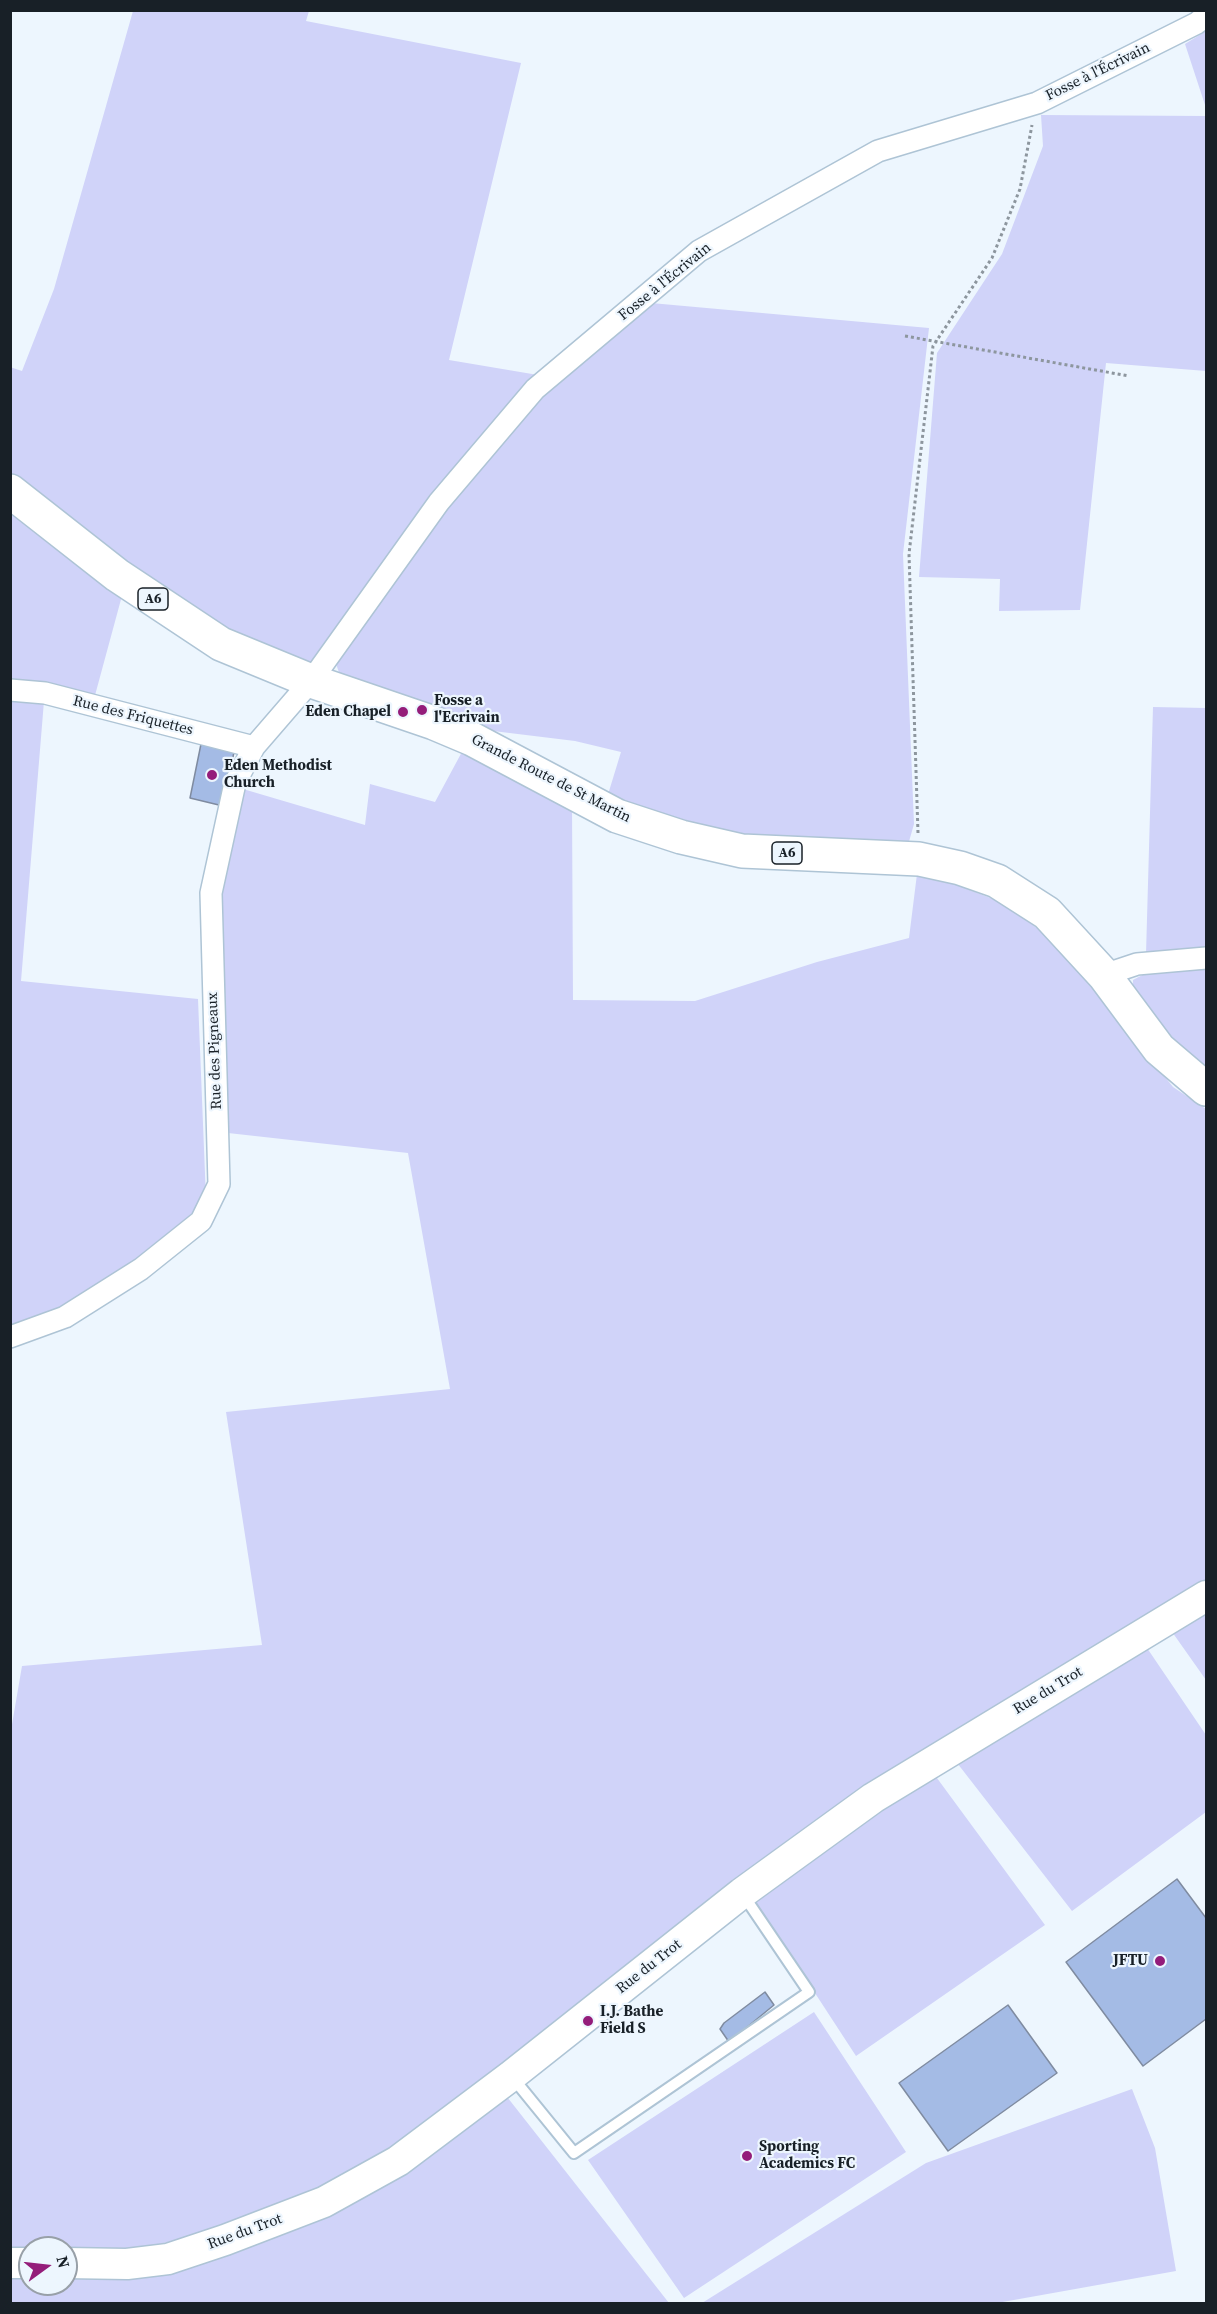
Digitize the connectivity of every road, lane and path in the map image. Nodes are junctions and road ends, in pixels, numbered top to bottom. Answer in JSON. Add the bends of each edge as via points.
{"nodes":[{"id":1,"x":1206,"y":15,"type":"edge"},
{"id":2,"x":1036,"y":103,"type":"junction"},
{"id":3,"x":905,"y":336,"type":"dead end"},
{"id":4,"x":938,"y":340,"type":"junction"},
{"id":5,"x":1130,"y":376,"type":"dead end"},
{"id":6,"x":10,"y":491,"type":"edge"},
{"id":7,"x":311,"y":681,"type":"junction"},
{"id":8,"x":10,"y":690,"type":"edge"},
{"id":9,"x":254,"y":747,"type":"junction"},
{"id":10,"x":919,"y":859,"type":"junction"},
{"id":11,"x":1206,"y":958,"type":"edge"},
{"id":12,"x":1104,"y":975,"type":"junction"},
{"id":13,"x":1206,"y":1089,"type":"edge"},
{"id":14,"x":10,"y":1337,"type":"edge"},
{"id":15,"x":1206,"y":1596,"type":"edge"},
{"id":16,"x":742,"y":1893,"type":"junction"},
{"id":17,"x":511,"y":2076,"type":"junction"},
{"id":18,"x":78,"y":2264,"type":"edge"}],
"edges":[{"from":1,"to":2,"type":"street","name":"Fosse à l'Écrivain"},
{"from":2,"to":4,"type":"path","via":[[1020,189],[992,258]]},
{"from":2,"to":7,"type":"street","name":"Fosse à l'Écrivain","via":[[878,151],[699,251],[536,389],[439,502]]},
{"from":3,"to":4,"type":"path"},
{"from":4,"to":5,"type":"path","via":[[968,349]]},
{"from":4,"to":10,"type":"path","via":[[933,346],[909,554]]},
{"from":6,"to":7,"type":"main road","name":"Grande Route de St Martin","number":"A6","via":[[117,574],[221,644]]},
{"from":7,"to":9,"type":"street","name":"Rue des Pigneaux"},
{"from":7,"to":10,"type":"main road","name":"Grande Route de St Martin","number":"A6","via":[[472,739],[616,816],[681,837],[742,851]]},
{"from":8,"to":9,"type":"street","name":"Rue des Friquettes","via":[[45,693]]},
{"from":9,"to":14,"type":"street","name":"Rue des Pigneaux","via":[[236,783],[211,893],[219,1184],[201,1221],[141,1269],[65,1317]]},
{"from":10,"to":12,"type":"main road","name":"Grande Route de St Martin","number":"A6","via":[[997,882],[1047,913]]},
{"from":11,"to":12,"type":"street","via":[[1137,964]]},
{"from":12,"to":13,"type":"main road","name":"Grande Route de St Martin","number":"A6","via":[[1159,1049]]},
{"from":15,"to":16,"type":"main road","name":"Rue du Trot","via":[[873,1798]]},
{"from":16,"to":17,"type":"main road","name":"Rue du Trot"},
{"from":16,"to":17,"type":"lane","via":[[809,1992],[574,2153]]},
{"from":17,"to":18,"type":"main road","name":"Rue du Trot","via":[[398,2161],[324,2202],[168,2259]]}]}
